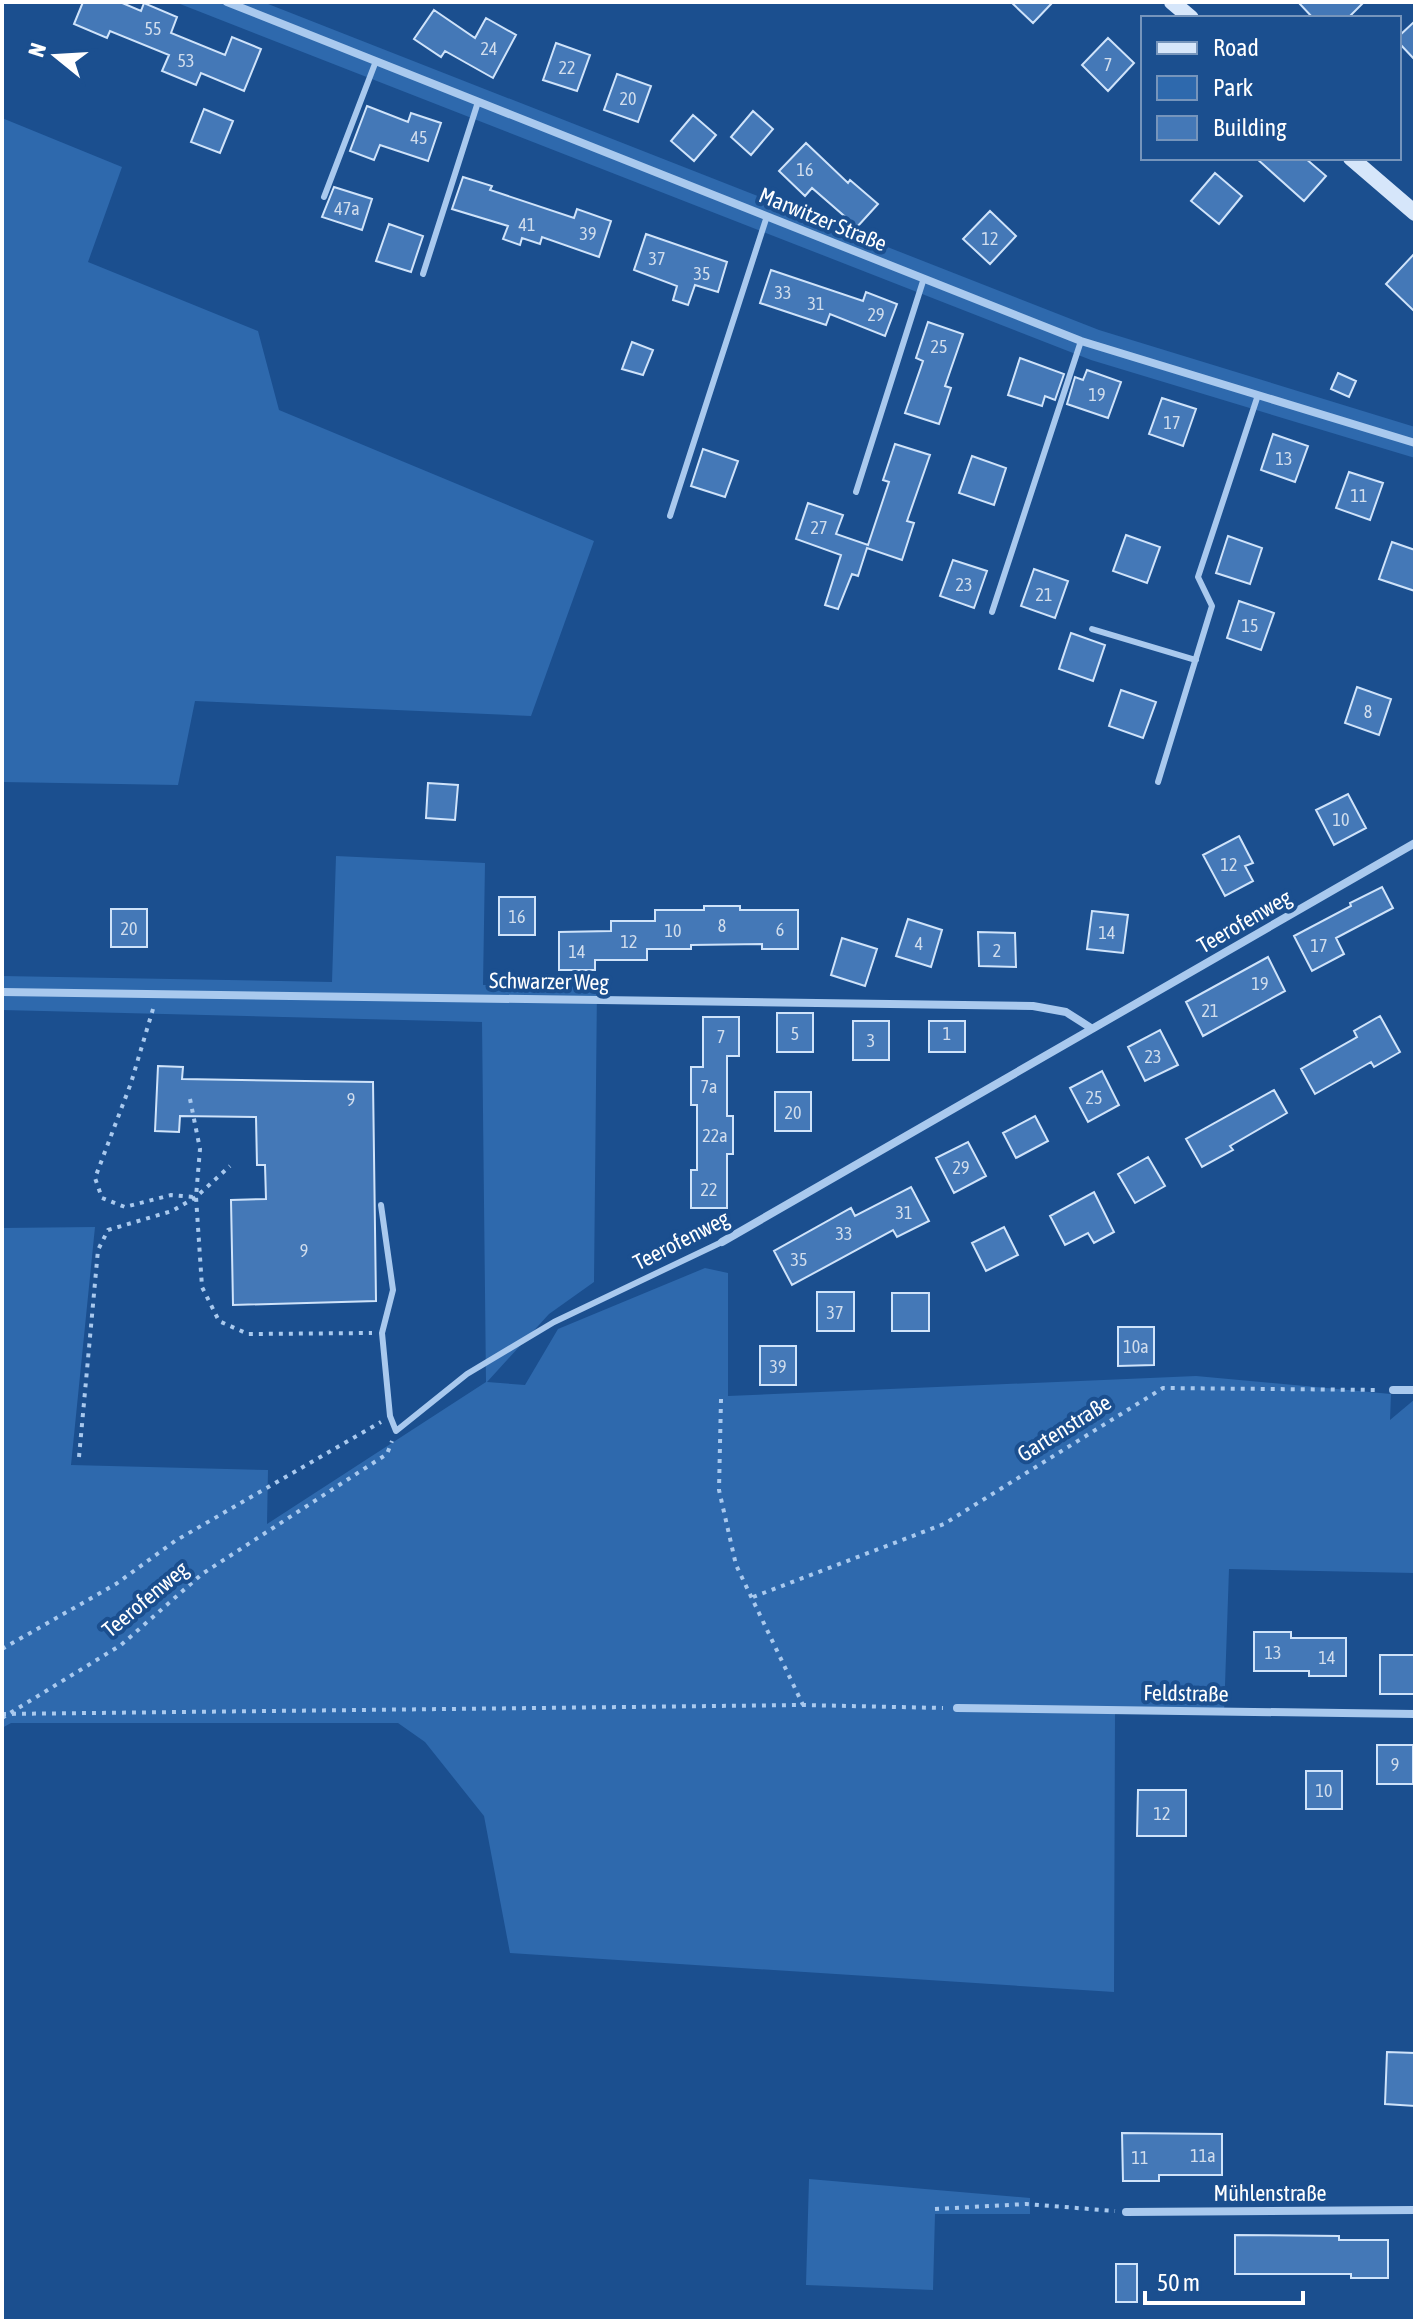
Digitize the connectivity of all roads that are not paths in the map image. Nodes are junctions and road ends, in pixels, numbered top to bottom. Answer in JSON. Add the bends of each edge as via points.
{"nodes":[{"id":1,"x":227,"y":2,"type":"edge"},
{"id":2,"x":1172,"y":2,"type":"edge"},
{"id":3,"x":1189,"y":16,"type":"edge"},
{"id":4,"x":376,"y":61,"type":"junction"},
{"id":5,"x":478,"y":102,"type":"junction"},
{"id":6,"x":1353,"y":160,"type":"edge"},
{"id":7,"x":324,"y":197,"type":"dead end"},
{"id":8,"x":1415,"y":213,"type":"edge"},
{"id":9,"x":767,"y":216,"type":"junction"},
{"id":10,"x":423,"y":274,"type":"dead end"},
{"id":11,"x":924,"y":278,"type":"junction"},
{"id":12,"x":1081,"y":341,"type":"junction"},
{"id":13,"x":1258,"y":395,"type":"junction"},
{"id":14,"x":1415,"y":443,"type":"edge"},
{"id":15,"x":856,"y":492,"type":"dead end"},
{"id":16,"x":670,"y":516,"type":"dead end"},
{"id":17,"x":992,"y":612,"type":"dead end"},
{"id":18,"x":1092,"y":629,"type":"dead end"},
{"id":19,"x":1196,"y":660,"type":"junction"},
{"id":20,"x":1158,"y":782,"type":"dead end"},
{"id":21,"x":1415,"y":843,"type":"edge"},
{"id":22,"x":2,"y":992,"type":"edge"},
{"id":23,"x":1091,"y":1028,"type":"junction"},
{"id":24,"x":381,"y":1205,"type":"dead end"},
{"id":25,"x":722,"y":1242,"type":"joint"},
{"id":26,"x":1393,"y":1390,"type":"road end"},
{"id":27,"x":1415,"y":1390,"type":"edge"},
{"id":28,"x":957,"y":1708,"type":"road end"},
{"id":29,"x":1415,"y":1714,"type":"edge"},
{"id":30,"x":1415,"y":2210,"type":"edge"},
{"id":31,"x":1126,"y":2212,"type":"road end"}],
"edges":[{"from":1,"to":4,"type":"street","name":"Marwitzer Straße"},
{"from":2,"to":3,"type":"main road"},
{"from":4,"to":5,"type":"street","name":"Marwitzer Straße"},
{"from":4,"to":7,"type":"lane"},
{"from":5,"to":9,"type":"street","name":"Marwitzer Straße"},
{"from":5,"to":10,"type":"lane"},
{"from":6,"to":8,"type":"main road"},
{"from":9,"to":11,"type":"street","name":"Marwitzer Straße"},
{"from":9,"to":16,"type":"lane"},
{"from":11,"to":12,"type":"street","name":"Marwitzer Straße"},
{"from":11,"to":15,"type":"lane"},
{"from":12,"to":13,"type":"street","name":"Marwitzer Straße"},
{"from":12,"to":17,"type":"lane"},
{"from":13,"to":14,"type":"street","name":"Marwitzer Straße"},
{"from":13,"to":19,"type":"lane","via":[[1198,577],[1212,606]]},
{"from":18,"to":19,"type":"lane"},
{"from":19,"to":20,"type":"lane"},
{"from":21,"to":23,"type":"street","name":"Teerofenweg"},
{"from":22,"to":23,"type":"street","name":"Schwarzer Weg","via":[[1033,1006],[1066,1012]]},
{"from":23,"to":25,"type":"street","name":"Teerofenweg"},
{"from":24,"to":25,"type":"lane","name":"Teerofenweg","via":[[393,1290],[382,1333],[396,1431],[467,1374],[554,1322]]},
{"from":26,"to":27,"type":"street"},
{"from":28,"to":29,"type":"street","name":"Feldstraße"},
{"from":30,"to":31,"type":"street","name":"Mühlenstraße"}]}
